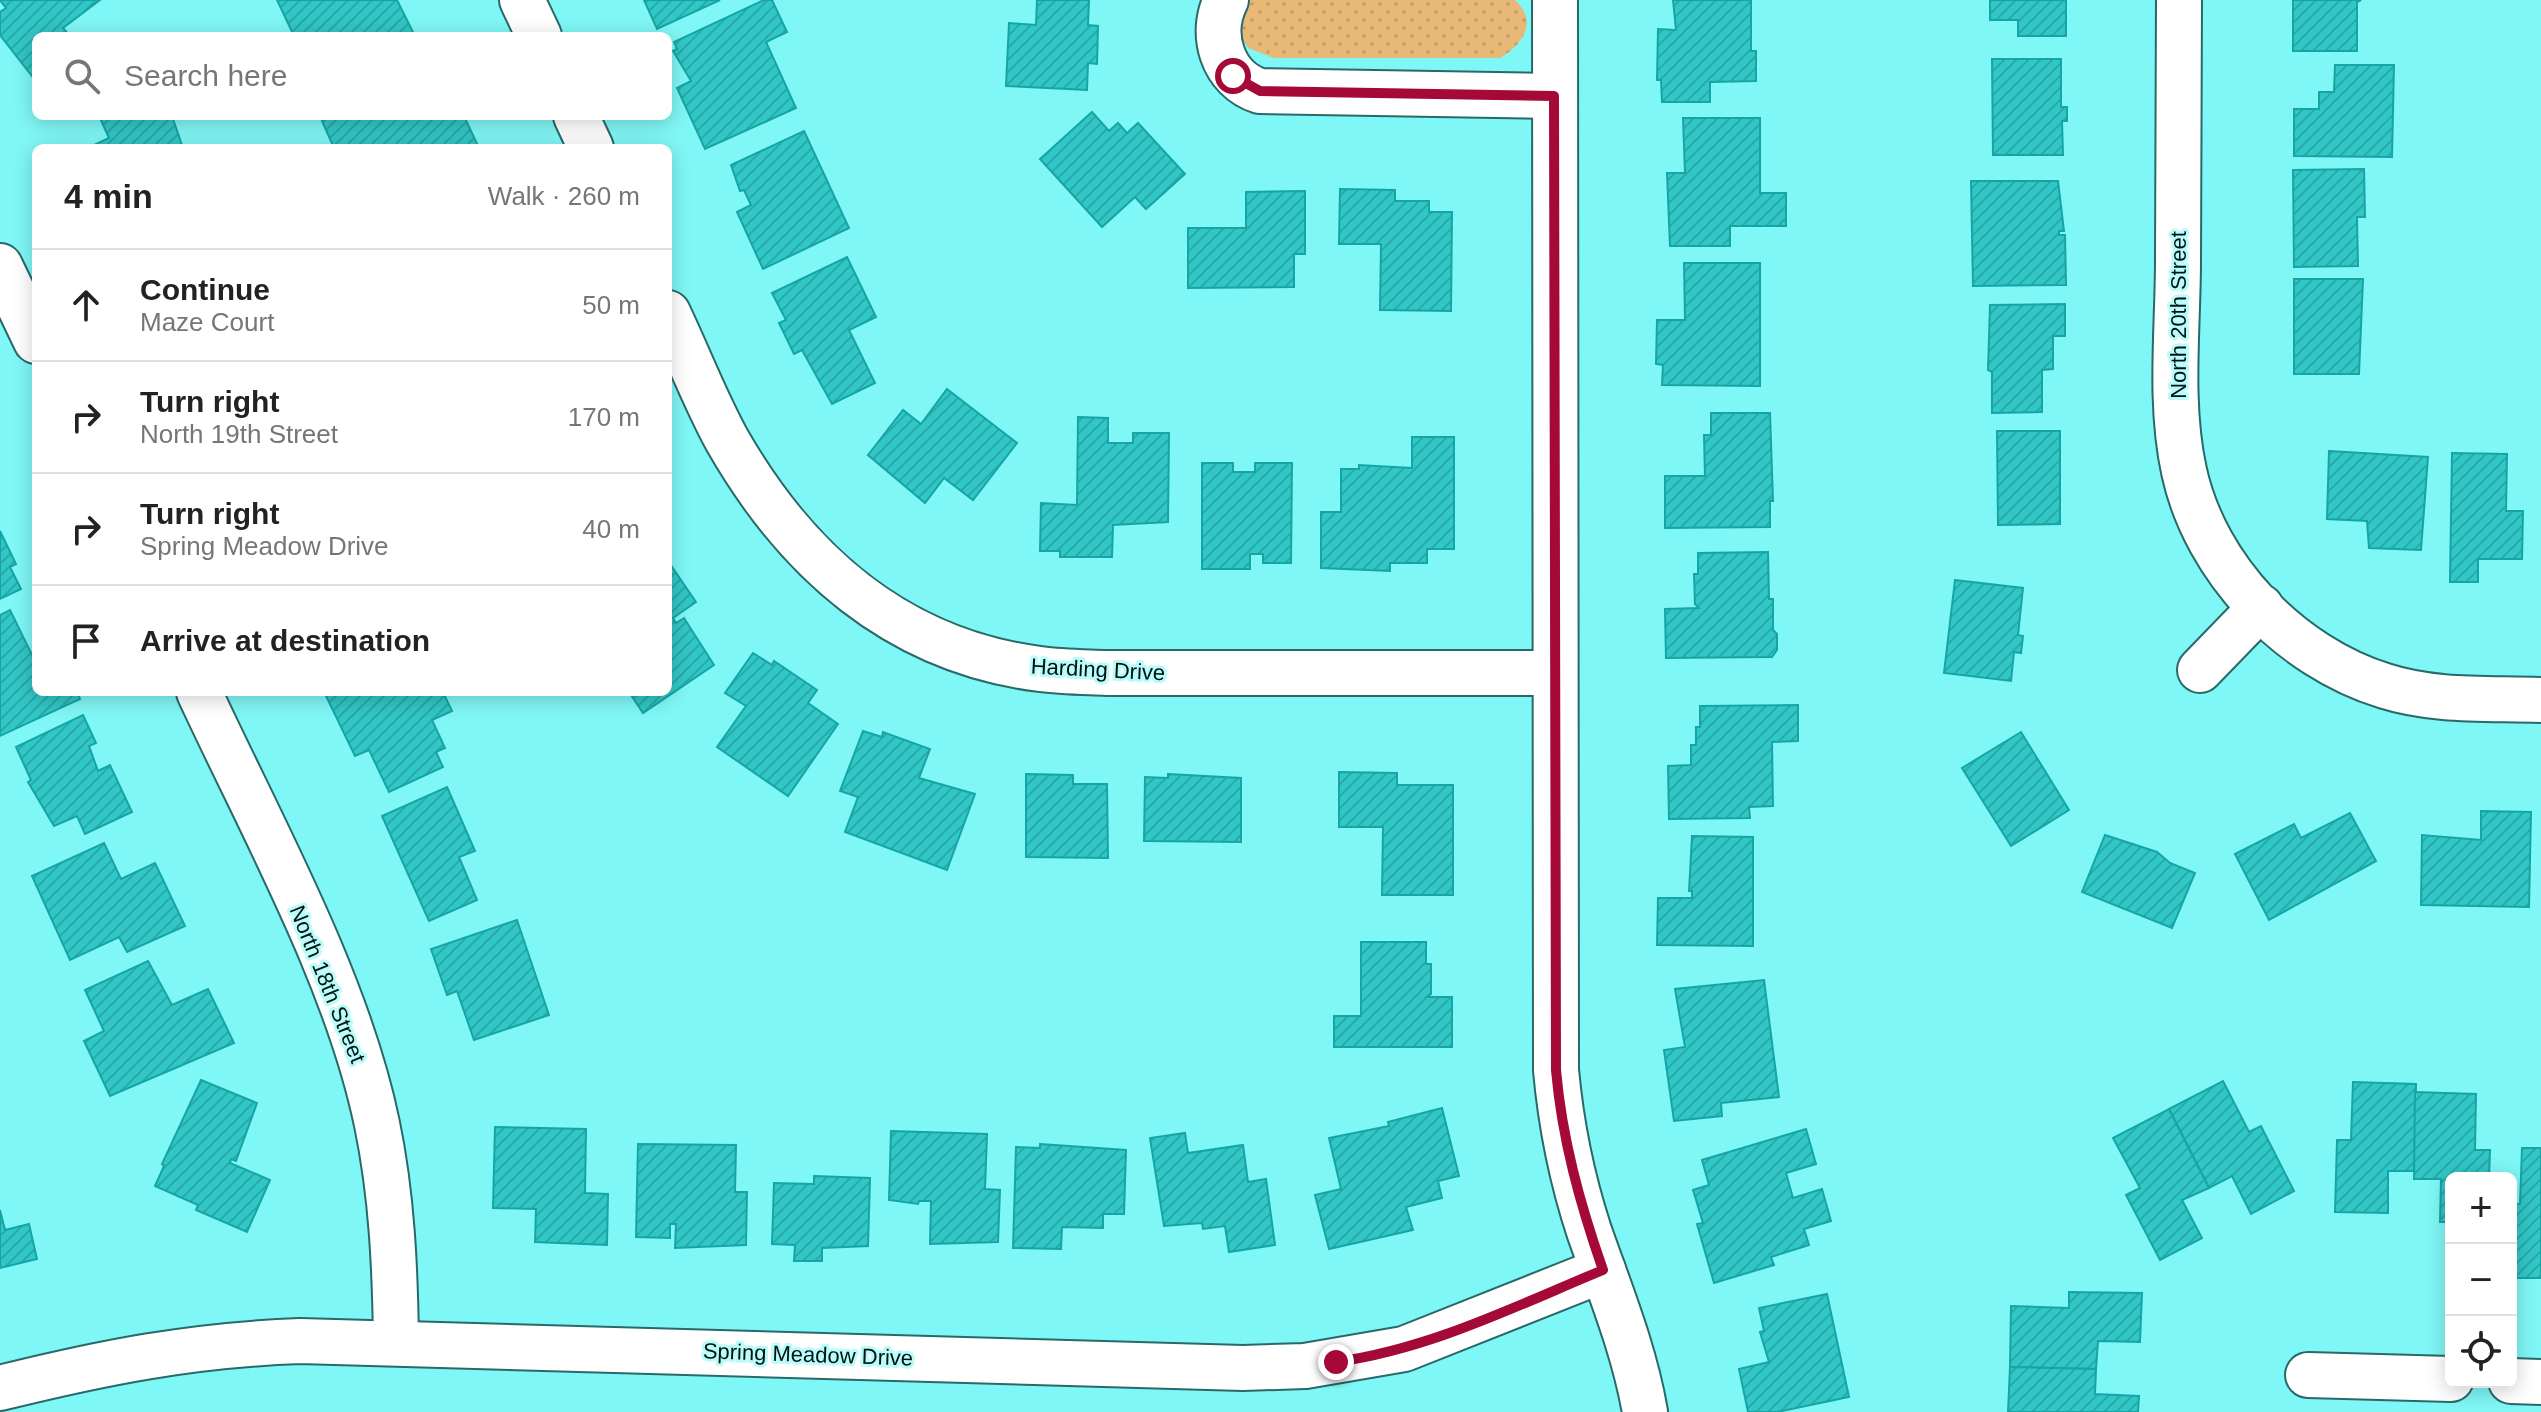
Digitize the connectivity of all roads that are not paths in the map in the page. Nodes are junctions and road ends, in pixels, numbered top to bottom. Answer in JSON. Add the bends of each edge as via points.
{"nodes":[{"id":1,"x":522,"y":0,"type":"edge"},
{"id":2,"x":1226,"y":0,"type":"edge"},
{"id":3,"x":1555,"y":0,"type":"edge"},
{"id":4,"x":2179,"y":0,"type":"edge"},
{"id":5,"x":537,"y":32,"type":"edge"},
{"id":6,"x":1554,"y":96,"type":"junction"},
{"id":7,"x":578,"y":120,"type":"edge"},
{"id":8,"x":589,"y":144,"type":"edge"},
{"id":9,"x":0,"y":266,"type":"edge"},
{"id":10,"x":672,"y":322,"type":"edge"},
{"id":11,"x":32,"y":333,"type":"edge"},
{"id":12,"x":2261,"y":607,"type":"junction"},
{"id":13,"x":2200,"y":670,"type":"dead end"},
{"id":14,"x":1555,"y":673,"type":"junction"},
{"id":15,"x":201,"y":696,"type":"edge"},
{"id":16,"x":2541,"y":700,"type":"edge"},
{"id":17,"x":1603,"y":1270,"type":"junction"},
{"id":18,"x":396,"y":1341,"type":"junction"},
{"id":19,"x":2308,"y":1375,"type":"dead end"},
{"id":20,"x":2445,"y":1379,"type":"edge"},
{"id":21,"x":2517,"y":1381,"type":"edge"},
{"id":22,"x":2541,"y":1382,"type":"edge"},
{"id":23,"x":0,"y":1388,"type":"edge"},
{"id":24,"x":1645,"y":1412,"type":"edge"}],
"edges":[{"from":1,"to":5,"type":"street"},
{"from":2,"to":6,"type":"street","via":[[1218,29],[1224,60],[1233,76],[1260,91]]},
{"from":3,"to":6,"type":"street"},
{"from":4,"to":12,"type":"street","name":"North 20th Street","via":[[2180,443],[2201,522],[2238,582]]},
{"from":6,"to":14,"type":"street"},
{"from":7,"to":8,"type":"street"},
{"from":9,"to":11,"type":"street"},
{"from":10,"to":14,"type":"street","name":"Harding Drive","via":[[727,440],[796,541],[842,585],[920,633],[979,656],[1040,669]]},
{"from":12,"to":13,"type":"street"},
{"from":12,"to":16,"type":"street","name":"North 20th Street","via":[[2312,652],[2388,687],[2444,697]]},
{"from":14,"to":17,"type":"street","via":[[1557,1083],[1574,1177]]},
{"from":15,"to":18,"type":"street","name":"North 18th Street","via":[[348,1022],[385,1163],[396,1274]]},
{"from":17,"to":18,"type":"street","name":"Spring Meadow Drive","via":[[1404,1349],[1305,1366]]},
{"from":17,"to":24,"type":"street","via":[[1631,1350]]},
{"from":18,"to":23,"type":"street","name":"Spring Meadow Drive","via":[[228,1343],[159,1352]]},
{"from":19,"to":20,"type":"street"},
{"from":21,"to":22,"type":"street"}]}
